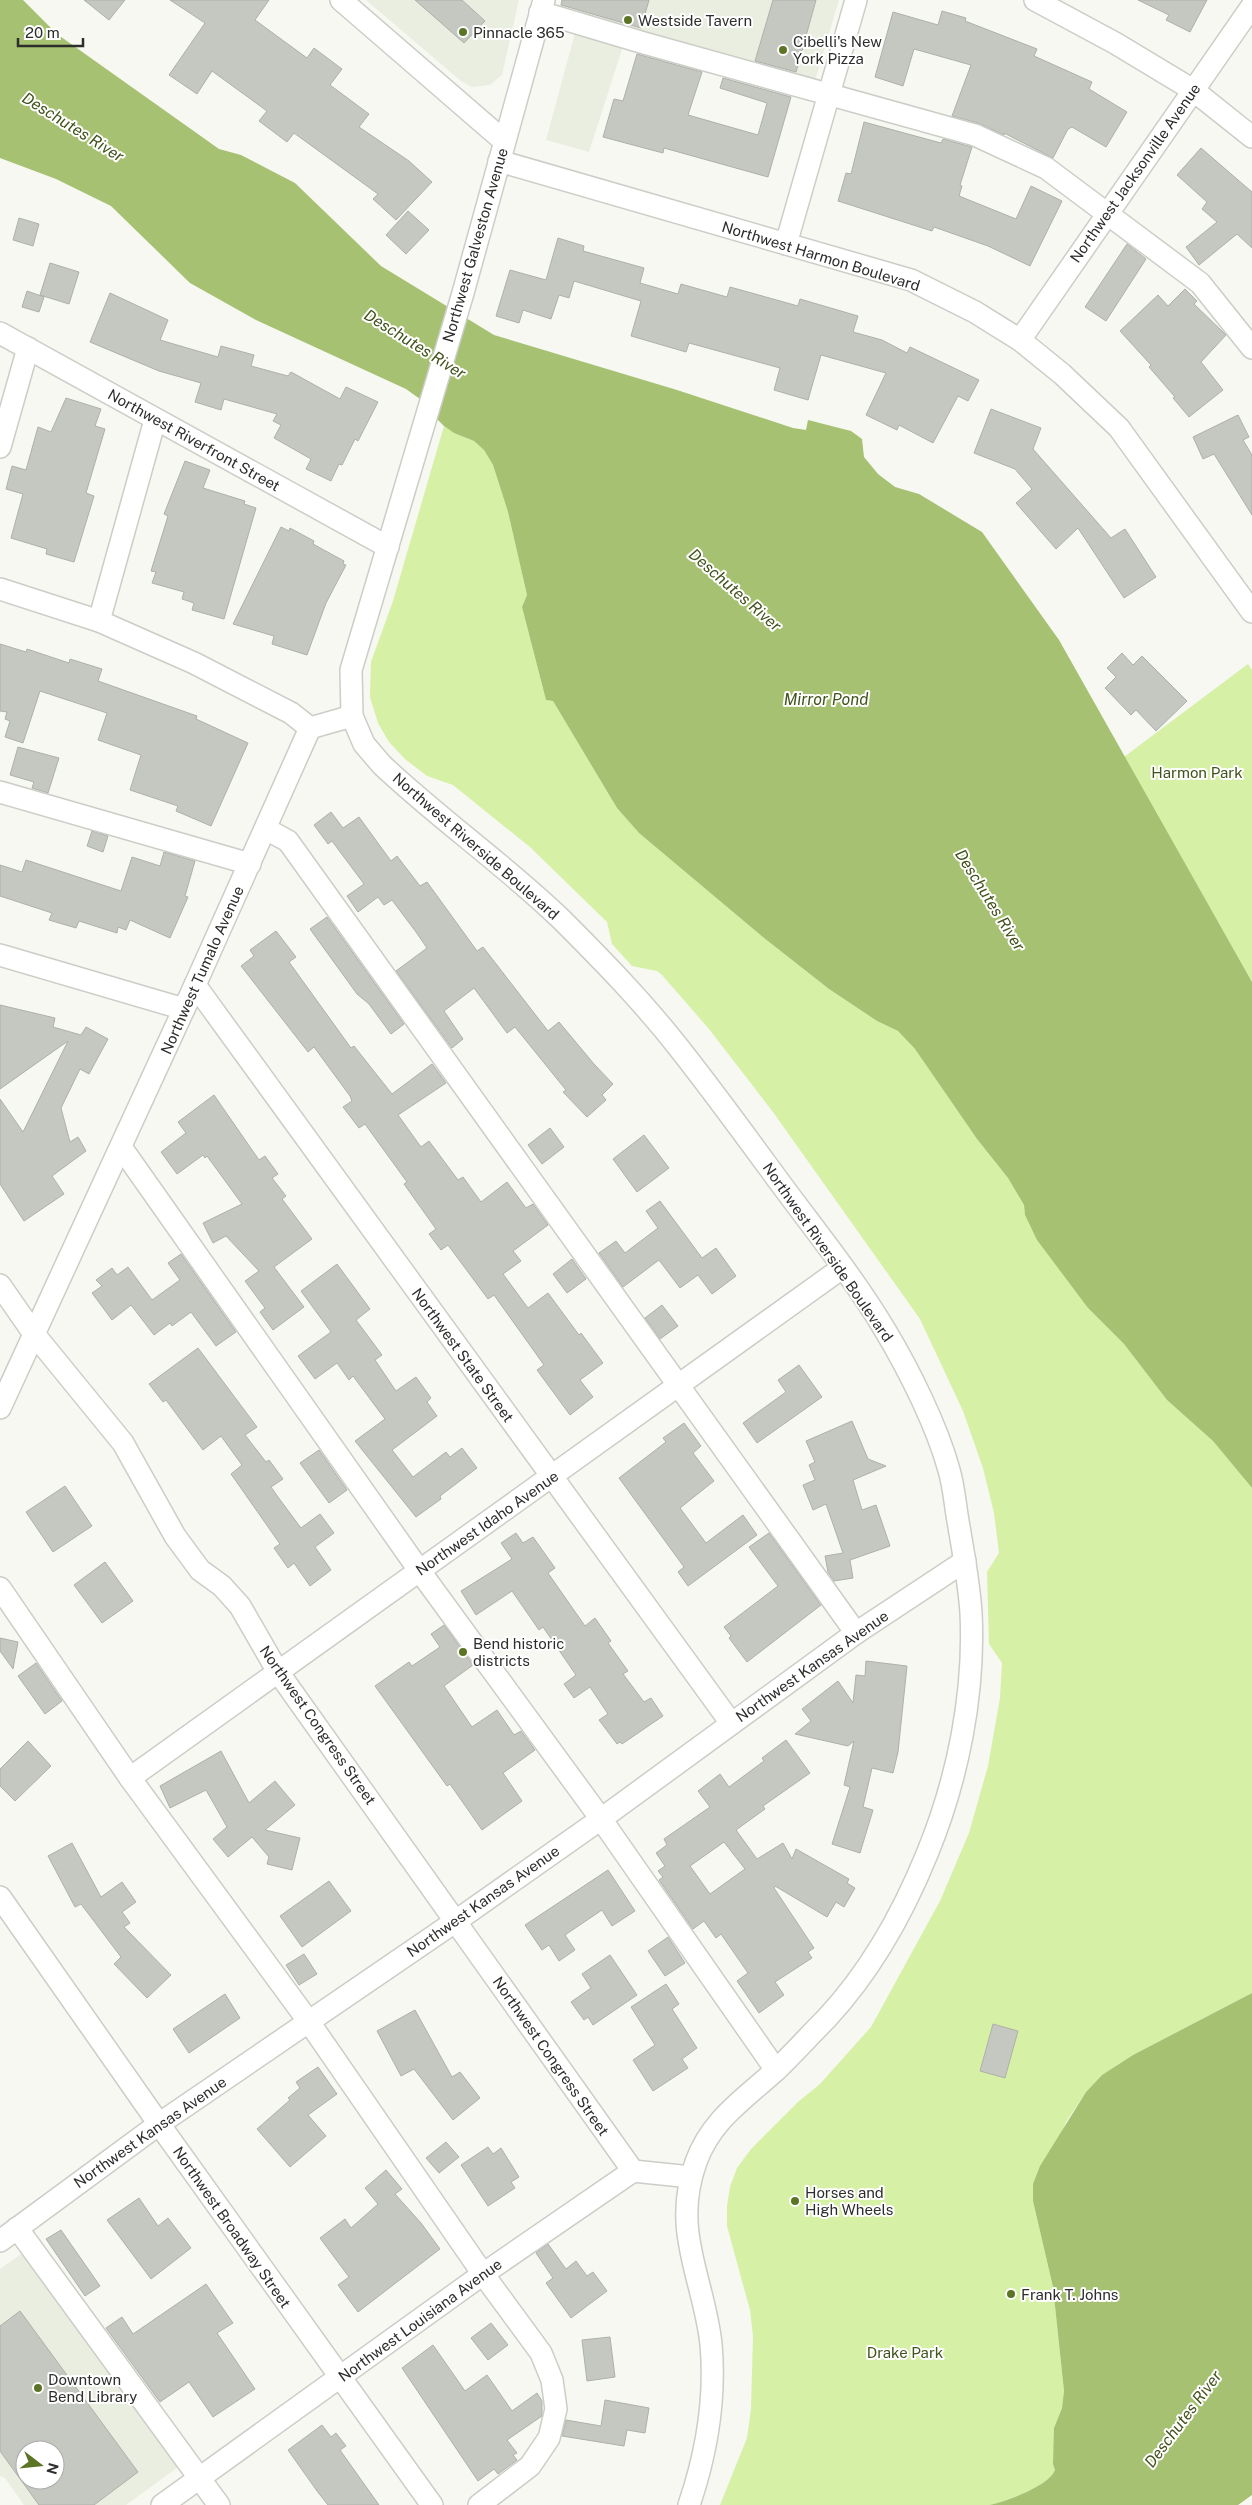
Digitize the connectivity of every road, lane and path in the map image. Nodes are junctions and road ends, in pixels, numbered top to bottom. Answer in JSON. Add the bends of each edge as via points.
{"nodes":[{"id":1,"x":341,"y":0,"type":"edge"},
{"id":2,"x":856,"y":0,"type":"edge"},
{"id":3,"x":1036,"y":0,"type":"edge"},
{"id":4,"x":542,"y":6,"type":"edge"},
{"id":5,"x":1252,"y":6,"type":"edge"},
{"id":6,"x":1193,"y":90,"type":"junction"},
{"id":7,"x":829,"y":94,"type":"junction"},
{"id":8,"x":1252,"y":137,"type":"edge"},
{"id":9,"x":502,"y":151,"type":"junction"},
{"id":10,"x":1107,"y":212,"type":"junction"},
{"id":11,"x":786,"y":244,"type":"junction"},
{"id":12,"x":0,"y":333,"type":"edge"},
{"id":13,"x":1020,"y":340,"type":"junction"},
{"id":14,"x":28,"y":348,"type":"junction"},
{"id":15,"x":1252,"y":348,"type":"edge"},
{"id":16,"x":156,"y":420,"type":"junction"},
{"id":17,"x":0,"y":447,"type":"edge"},
{"id":18,"x":388,"y":547,"type":"junction"},
{"id":19,"x":0,"y":589,"type":"edge"},
{"id":20,"x":1251,"y":607,"type":"edge"},
{"id":21,"x":99,"y":620,"type":"junction"},
{"id":22,"x":352,"y":716,"type":"junction"},
{"id":23,"x":310,"y":728,"type":"junction"},
{"id":24,"x":0,"y":792,"type":"edge"},
{"id":25,"x":266,"y":829,"type":"junction"},
{"id":26,"x":250,"y":864,"type":"junction"},
{"id":27,"x":0,"y":955,"type":"edge"},
{"id":28,"x":195,"y":985,"type":"junction"},
{"id":29,"x":184,"y":1009,"type":"junction"},
{"id":30,"x":121,"y":1147,"type":"junction"},
{"id":31,"x":842,"y":1268,"type":"junction"},
{"id":32,"x":0,"y":1285,"type":"edge"},
{"id":33,"x":34,"y":1334,"type":"junction"},
{"id":34,"x":677,"y":1385,"type":"junction"},
{"id":35,"x":0,"y":1408,"type":"edge"},
{"id":36,"x":552,"y":1478,"type":"junction"},
{"id":37,"x":965,"y":1561,"type":"junction"},
{"id":38,"x":419,"y":1570,"type":"junction"},
{"id":39,"x":0,"y":1588,"type":"edge"},
{"id":40,"x":856,"y":1633,"type":"junction"},
{"id":41,"x":278,"y":1672,"type":"junction"},
{"id":42,"x":731,"y":1723,"type":"junction"},
{"id":43,"x":130,"y":1778,"type":"junction"},
{"id":44,"x":600,"y":1819,"type":"junction"},
{"id":45,"x":0,"y":1897,"type":"edge"},
{"id":46,"x":456,"y":1921,"type":"junction"},
{"id":47,"x":309,"y":2022,"type":"junction"},
{"id":48,"x":776,"y":2070,"type":"junction"},
{"id":49,"x":159,"y":2124,"type":"junction"},
{"id":50,"x":633,"y":2171,"type":"junction"},
{"id":51,"x":691,"y":2176,"type":"junction"},
{"id":52,"x":17,"y":2228,"type":"junction"},
{"id":53,"x":0,"y":2241,"type":"edge"},
{"id":54,"x":483,"y":2274,"type":"junction"},
{"id":55,"x":339,"y":2378,"type":"junction"},
{"id":56,"x":199,"y":2478,"type":"junction"},
{"id":57,"x":162,"y":2505,"type":"edge"},
{"id":58,"x":218,"y":2505,"type":"edge"},
{"id":59,"x":432,"y":2505,"type":"edge"},
{"id":60,"x":479,"y":2505,"type":"edge"},
{"id":61,"x":689,"y":2505,"type":"edge"}],
"edges":[{"from":1,"to":9,"type":"street","name":"Northwest Harmon Boulevard"},
{"from":2,"to":7,"type":"street"},
{"from":3,"to":6,"type":"street"},
{"from":4,"to":7,"type":"street","via":[[644,43]]},
{"from":4,"to":9,"type":"street","name":"Northwest Galveston Avenue"},
{"from":5,"to":6,"type":"street","name":"Northwest Jacksonville Avenue"},
{"from":6,"to":8,"type":"street"},
{"from":6,"to":10,"type":"street","name":"Northwest Jacksonville Avenue"},
{"from":7,"to":10,"type":"street","via":[[976,135],[1046,168]]},
{"from":7,"to":11,"type":"street"},
{"from":9,"to":11,"type":"street","name":"Northwest Harmon Boulevard"},
{"from":9,"to":18,"type":"street","name":"Northwest Galveston Avenue"},
{"from":10,"to":13,"type":"street","name":"Northwest Jacksonville Avenue"},
{"from":10,"to":15,"type":"street","via":[[1200,283]]},
{"from":11,"to":13,"type":"street","name":"Northwest Harmon Boulevard","via":[[911,280],[975,312]]},
{"from":12,"to":14,"type":"street","name":"Northwest Riverfront Street"},
{"from":13,"to":20,"type":"street","name":"Northwest Harmon Boulevard","via":[[1119,428]]},
{"from":14,"to":16,"type":"street","name":"Northwest Riverfront Street"},
{"from":14,"to":17,"type":"street"},
{"from":16,"to":18,"type":"street","name":"Northwest Riverfront Street"},
{"from":16,"to":21,"type":"street"},
{"from":18,"to":22,"type":"street","via":[[351,670]]},
{"from":19,"to":21,"type":"street"},
{"from":21,"to":23,"type":"street","via":[[221,676],[291,713]]},
{"from":22,"to":23,"type":"street"},
{"from":22,"to":31,"type":"street","name":"Northwest Riverside Boulevard","via":[[364,744],[382,765],[513,875],[618,976],[677,1044]]},
{"from":23,"to":25,"type":"street","name":"Northwest Tumalo Avenue"},
{"from":24,"to":26,"type":"street"},
{"from":25,"to":26,"type":"street","name":"Northwest Tumalo Avenue"},
{"from":25,"to":34,"type":"street","via":[[288,841]]},
{"from":26,"to":28,"type":"street","name":"Northwest Tumalo Avenue"},
{"from":27,"to":29,"type":"street"},
{"from":28,"to":29,"type":"street","name":"Northwest Tumalo Avenue"},
{"from":28,"to":36,"type":"street","name":"Northwest State Street"},
{"from":29,"to":30,"type":"street","name":"Northwest Tumalo Avenue"},
{"from":30,"to":33,"type":"street","name":"Northwest Tumalo Avenue"},
{"from":30,"to":38,"type":"street"},
{"from":31,"to":34,"type":"street","name":"Northwest Idaho Avenue"},
{"from":31,"to":37,"type":"street","name":"Northwest Riverside Boulevard","via":[[884,1328],[919,1394],[949,1470]]},
{"from":32,"to":33,"type":"street","name":"Northwest Congress Street"},
{"from":33,"to":35,"type":"street","name":"Northwest Tumalo Avenue"},
{"from":33,"to":41,"type":"street","name":"Northwest Congress Street","via":[[123,1443],[175,1536],[200,1570],[222,1586],[240,1606]]},
{"from":34,"to":36,"type":"street","name":"Northwest Idaho Avenue"},
{"from":34,"to":40,"type":"street"},
{"from":36,"to":38,"type":"street","name":"Northwest Idaho Avenue"},
{"from":36,"to":42,"type":"street","name":"Northwest State Street"},
{"from":37,"to":40,"type":"street","name":"Northwest Kansas Avenue"},
{"from":37,"to":48,"type":"street","name":"Northwest Riverside Boulevard","via":[[971,1613],[970,1682],[948,1796],[930,1849],[907,1901],[872,1959],[831,2014]]},
{"from":38,"to":41,"type":"street","name":"Northwest Idaho Avenue"},
{"from":38,"to":44,"type":"street"},
{"from":39,"to":43,"type":"street"},
{"from":40,"to":42,"type":"street","name":"Northwest Kansas Avenue"},
{"from":41,"to":43,"type":"street","name":"Northwest Idaho Avenue"},
{"from":41,"to":46,"type":"street","name":"Northwest Congress Street"},
{"from":42,"to":44,"type":"street","name":"Northwest Kansas Avenue"},
{"from":43,"to":47,"type":"street"},
{"from":44,"to":46,"type":"street","name":"Northwest Kansas Avenue"},
{"from":44,"to":48,"type":"street"},
{"from":45,"to":49,"type":"street","name":"Northwest Broadway Street"},
{"from":46,"to":47,"type":"street","name":"Northwest Kansas Avenue"},
{"from":46,"to":50,"type":"street","name":"Northwest Congress Street"},
{"from":47,"to":49,"type":"street","name":"Northwest Kansas Avenue"},
{"from":47,"to":54,"type":"street"},
{"from":48,"to":51,"type":"street","name":"Northwest Riverside Boulevard","via":[[726,2112],[709,2135]]},
{"from":49,"to":52,"type":"street","name":"Northwest Kansas Avenue"},
{"from":49,"to":55,"type":"street","name":"Northwest Broadway Street"},
{"from":50,"to":51,"type":"street"},
{"from":50,"to":54,"type":"street","name":"Northwest Louisiana Avenue"},
{"from":51,"to":61,"type":"street","name":"Northwest Riverside Boulevard","via":[[686,2213],[690,2256],[710,2339],[713,2393],[706,2446]]},
{"from":52,"to":53,"type":"street","name":"Northwest Kansas Avenue"},
{"from":52,"to":56,"type":"street"},
{"from":54,"to":55,"type":"street","name":"Northwest Louisiana Avenue"},
{"from":54,"to":60,"type":"street","via":[[541,2353],[552,2380],[556,2409],[549,2438],[541,2453],[530,2466]]},
{"from":55,"to":56,"type":"street","name":"Northwest Louisiana Avenue"},
{"from":55,"to":59,"type":"street","name":"Northwest Broadway Street"},
{"from":56,"to":57,"type":"street","name":"Northwest Louisiana Avenue"},
{"from":56,"to":58,"type":"street"}]}
